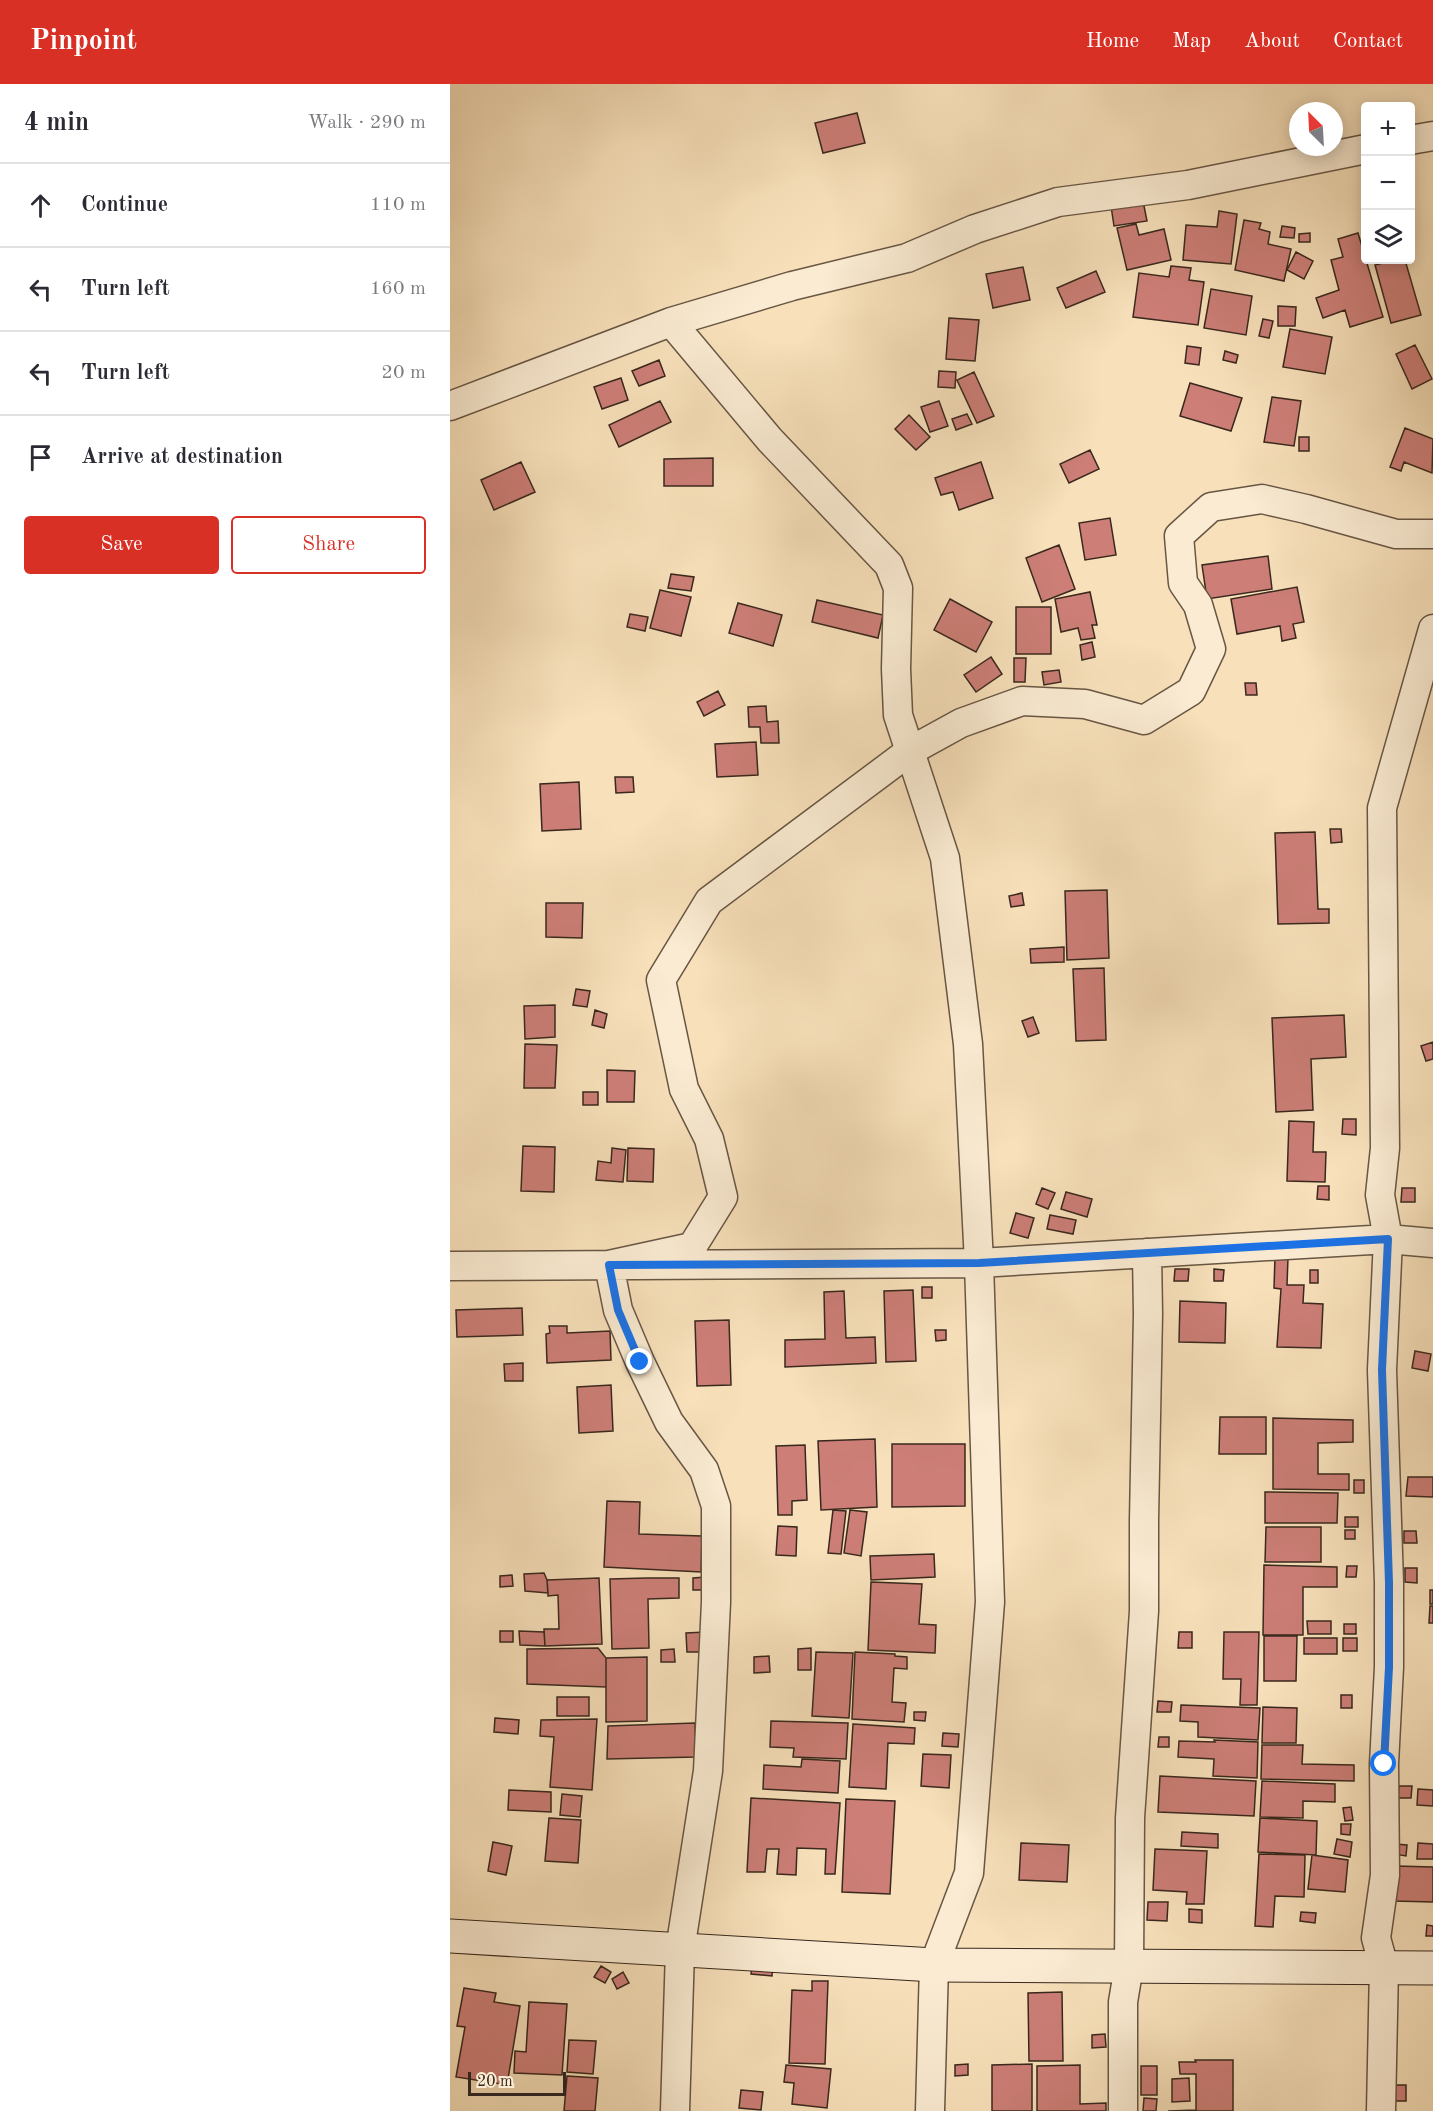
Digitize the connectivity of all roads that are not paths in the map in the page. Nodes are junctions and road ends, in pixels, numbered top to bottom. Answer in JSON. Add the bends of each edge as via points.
{"nodes":[{"id":1,"x":1433,"y":136,"type":"edge"},
{"id":2,"x":1415,"y":139,"type":"edge"},
{"id":3,"x":1361,"y":150,"type":"edge"},
{"id":4,"x":671,"y":322,"type":"junction"},
{"id":5,"x":450,"y":406,"type":"edge"},
{"id":6,"x":1433,"y":534,"type":"edge"},
{"id":7,"x":1433,"y":629,"type":"edge"},
{"id":8,"x":910,"y":751,"type":"junction"},
{"id":9,"x":1388,"y":1239,"type":"junction"},
{"id":10,"x":1433,"y":1243,"type":"edge"},
{"id":11,"x":1147,"y":1253,"type":"junction"},
{"id":12,"x":979,"y":1263,"type":"junction"},
{"id":13,"x":609,"y":1265,"type":"junction"},
{"id":14,"x":450,"y":1266,"type":"edge"},
{"id":15,"x":450,"y":1936,"type":"edge"},
{"id":16,"x":680,"y":1950,"type":"junction"},
{"id":17,"x":934,"y":1965,"type":"junction"},
{"id":18,"x":1129,"y":1966,"type":"junction"},
{"id":19,"x":1384,"y":1967,"type":"junction"},
{"id":20,"x":1433,"y":1968,"type":"edge"},
{"id":21,"x":675,"y":2111,"type":"edge"},
{"id":22,"x":930,"y":2111,"type":"edge"},
{"id":23,"x":1123,"y":2111,"type":"edge"},
{"id":24,"x":1381,"y":2111,"type":"edge"}],
"edges":[{"from":1,"to":2,"type":"street"},
{"from":3,"to":4,"type":"street","via":[[1188,185],[1058,202],[908,258],[792,286]]},
{"from":4,"to":5,"type":"street"},
{"from":4,"to":8,"type":"street","via":[[770,440],[889,565],[898,588],[898,715]]},
{"from":6,"to":8,"type":"street","via":[[1396,534],[1262,499],[1211,507],[1179,536],[1183,584],[1198,604],[1211,649],[1191,691],[1144,720],[1085,704],[1022,701],[961,723]]},
{"from":7,"to":9,"type":"street","via":[[1382,808],[1385,1148],[1380,1195]]},
{"from":8,"to":12,"type":"street","via":[[945,858],[968,1044]]},
{"from":8,"to":13,"type":"street","via":[[709,901],[661,980],[684,1089],[709,1139],[723,1197],[692,1247]]},
{"from":9,"to":10,"type":"street"},
{"from":9,"to":11,"type":"street"},
{"from":9,"to":19,"type":"street","via":[[1382,1370],[1389,1667],[1384,1764],[1385,1875],[1376,1938]]},
{"from":11,"to":12,"type":"street"},
{"from":11,"to":18,"type":"street","via":[[1144,1611],[1130,1818]]},
{"from":12,"to":13,"type":"street"},
{"from":12,"to":17,"type":"street","via":[[990,1602],[969,1873]]},
{"from":13,"to":14,"type":"street"},
{"from":13,"to":16,"type":"street","via":[[618,1310],[640,1362],[669,1422],[704,1470],[716,1506],[708,1771]]},
{"from":15,"to":16,"type":"street"},
{"from":16,"to":17,"type":"street"},
{"from":16,"to":21,"type":"street"},
{"from":17,"to":18,"type":"street"},
{"from":17,"to":22,"type":"street"},
{"from":18,"to":19,"type":"street"},
{"from":18,"to":23,"type":"street","via":[[1123,2002]]},
{"from":19,"to":20,"type":"street"},
{"from":19,"to":24,"type":"street"}]}
